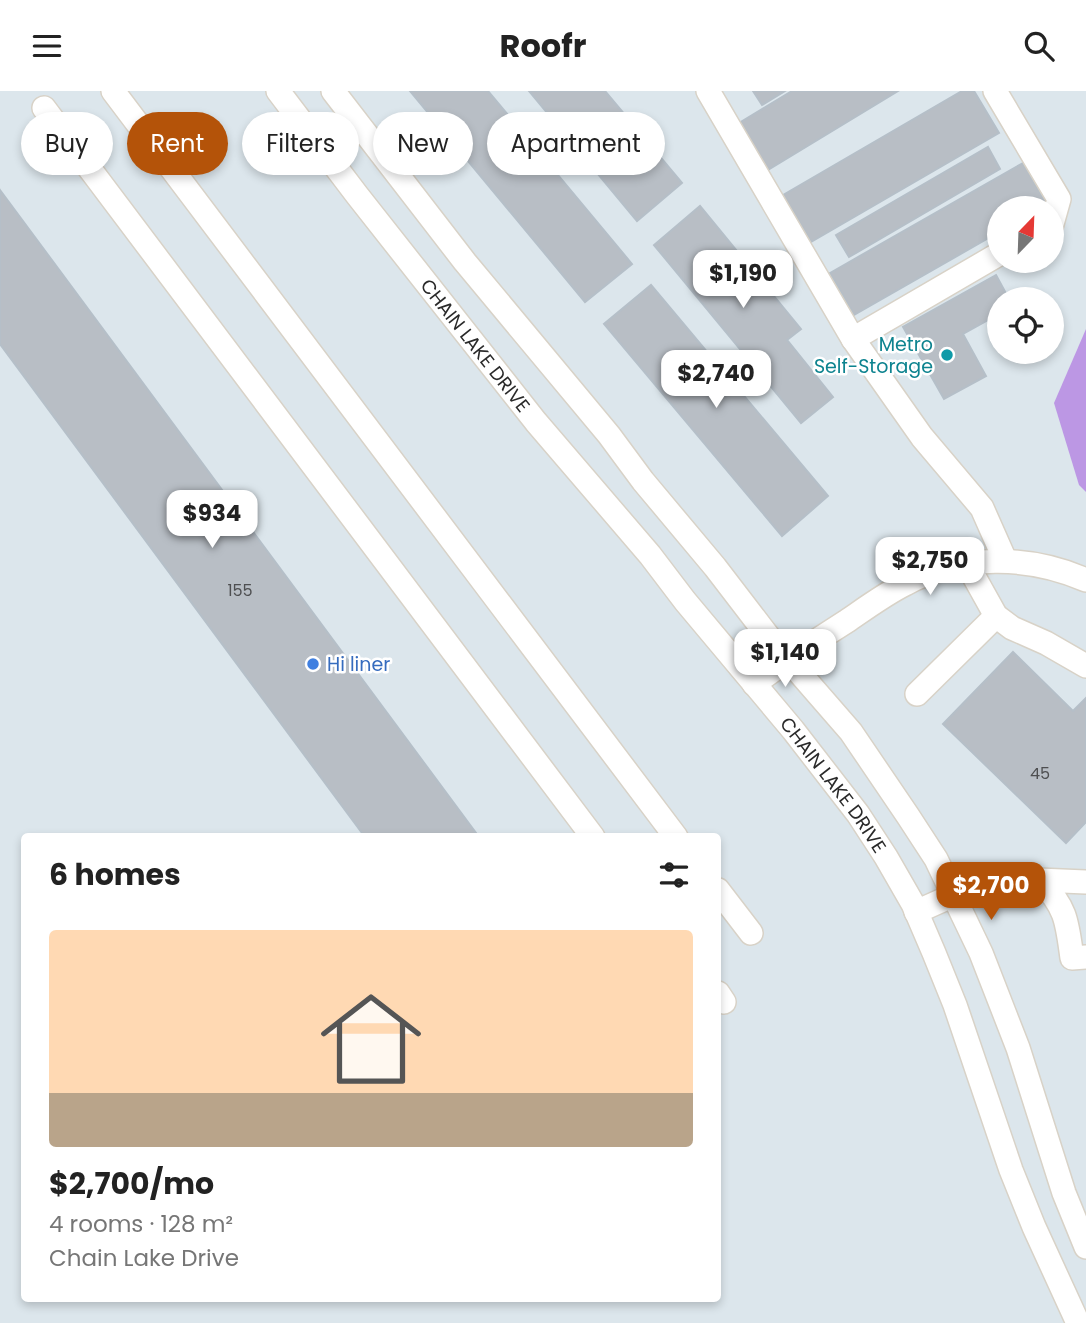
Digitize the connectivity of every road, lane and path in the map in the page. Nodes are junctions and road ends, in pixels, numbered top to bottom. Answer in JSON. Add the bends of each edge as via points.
{"nodes":[{"id":1,"x":113,"y":91,"type":"edge"},
{"id":2,"x":333,"y":91,"type":"edge"},
{"id":3,"x":708,"y":91,"type":"edge"},
{"id":4,"x":995,"y":91,"type":"edge"},
{"id":5,"x":291,"y":95,"type":"edge"},
{"id":6,"x":44,"y":108,"type":"dead end"},
{"id":7,"x":1057,"y":196,"type":"edge"},
{"id":8,"x":987,"y":261,"type":"edge"},
{"id":9,"x":853,"y":339,"type":"junction"},
{"id":10,"x":1005,"y":560,"type":"junction"},
{"id":11,"x":967,"y":563,"type":"junction"},
{"id":12,"x":1086,"y":580,"type":"edge"},
{"id":13,"x":996,"y":616,"type":"junction"},
{"id":14,"x":789,"y":658,"type":"junction"},
{"id":15,"x":1086,"y":666,"type":"edge"},
{"id":16,"x":754,"y":684,"type":"junction"},
{"id":17,"x":916,"y":694,"type":"dead end"},
{"id":18,"x":590,"y":833,"type":"edge"},
{"id":19,"x":673,"y":833,"type":"edge"},
{"id":20,"x":1041,"y":881,"type":"junction"},
{"id":21,"x":1086,"y":882,"type":"edge"},
{"id":22,"x":721,"y":894,"type":"edge"},
{"id":23,"x":954,"y":895,"type":"junction"},
{"id":24,"x":916,"y":912,"type":"junction"},
{"id":25,"x":751,"y":933,"type":"dead end"},
{"id":26,"x":1086,"y":957,"type":"edge"},
{"id":27,"x":1086,"y":1247,"type":"edge"},
{"id":28,"x":1078,"y":1323,"type":"edge"}],
"edges":[{"from":1,"to":19,"type":"street"},
{"from":2,"to":14,"type":"street","via":[[465,262]]},
{"from":3,"to":9,"type":"street"},
{"from":4,"to":7,"type":"street"},
{"from":5,"to":16,"type":"street","name":"CHAIN LAKE DRIVE","via":[[357,195],[536,422]]},
{"from":6,"to":18,"type":"street"},
{"from":8,"to":9,"type":"street"},
{"from":9,"to":10,"type":"street","via":[[922,437],[982,508]]},
{"from":10,"to":11,"type":"street"},
{"from":10,"to":12,"type":"street","via":[[1053,568]]},
{"from":11,"to":13,"type":"street"},
{"from":11,"to":14,"type":"street","via":[[905,584]]},
{"from":13,"to":15,"type":"street"},
{"from":13,"to":17,"type":"street"},
{"from":14,"to":16,"type":"street"},
{"from":14,"to":23,"type":"street","via":[[850,732],[936,859]]},
{"from":16,"to":24,"type":"street","name":"CHAIN LAKE DRIVE","via":[[858,814]]},
{"from":20,"to":21,"type":"street"},
{"from":20,"to":23,"type":"street","via":[[1014,879]]},
{"from":20,"to":26,"type":"street","via":[[1059,900],[1072,958]]},
{"from":22,"to":25,"type":"street"},
{"from":23,"to":24,"type":"street"},
{"from":23,"to":27,"type":"street","via":[[1018,1048]]},
{"from":24,"to":28,"type":"street","name":"CHAIN LAKE DRIVE","via":[[954,1005],[1011,1170]]}]}
